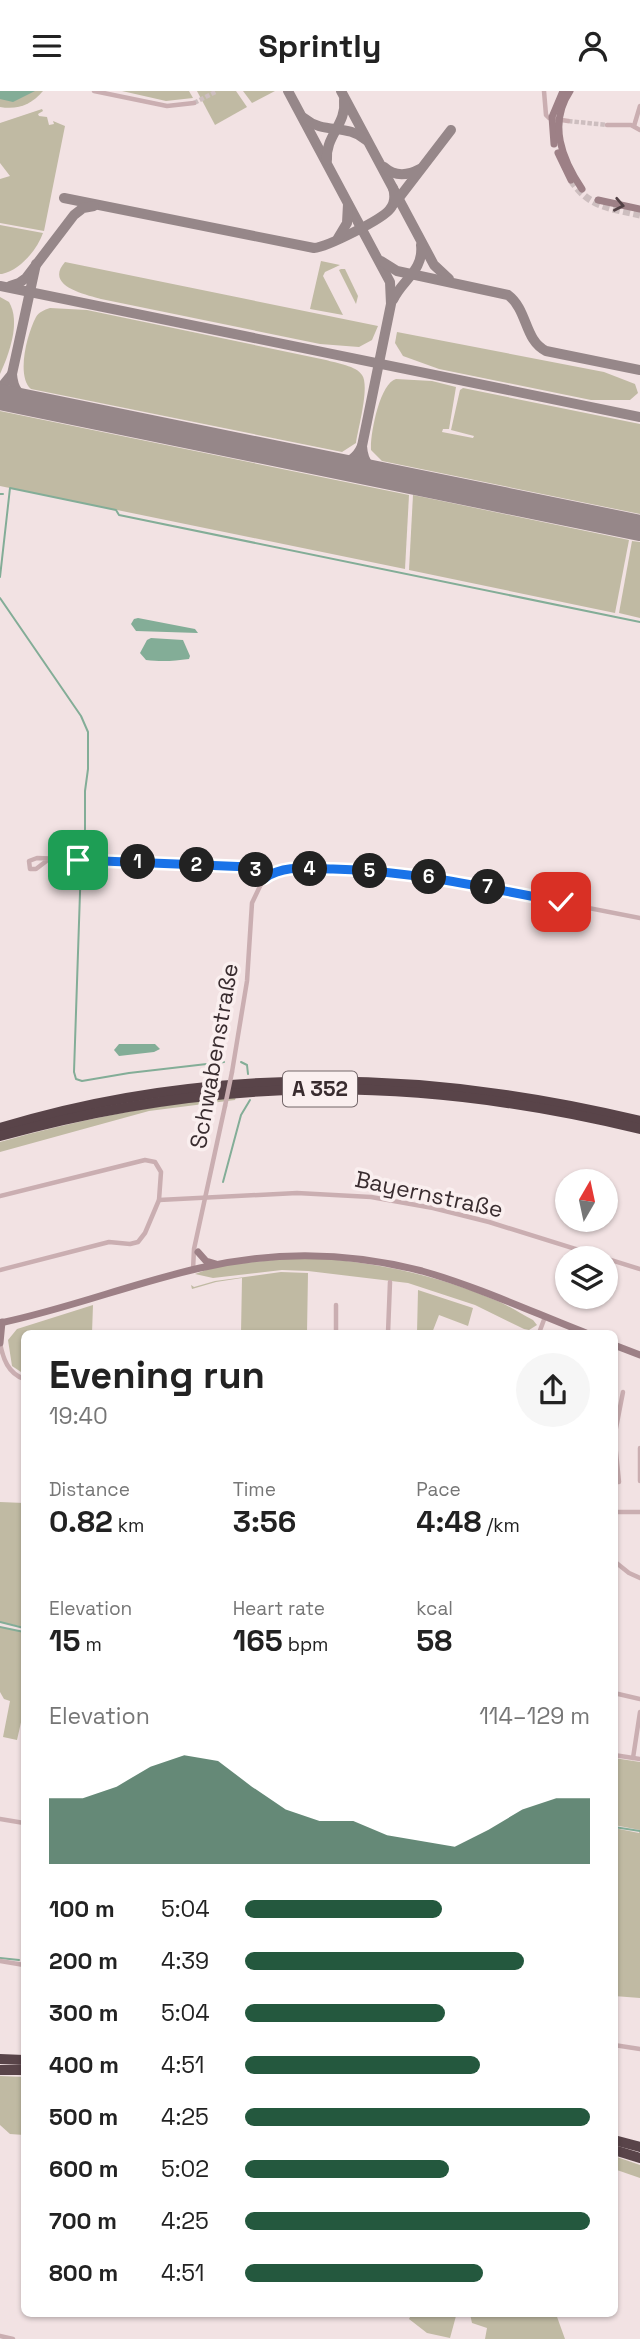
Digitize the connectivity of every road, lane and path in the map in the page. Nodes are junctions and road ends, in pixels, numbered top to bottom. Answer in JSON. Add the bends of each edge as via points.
{"nodes":[{"id":1,"x":94,"y":91,"type":"edge"},
{"id":2,"x":544,"y":91,"type":"edge"},
{"id":3,"x":563,"y":91,"type":"edge"},
{"id":4,"x":570,"y":91,"type":"edge"},
{"id":5,"x":194,"y":103,"type":"tunnel mouth"},
{"id":6,"x":640,"y":106,"type":"edge"},
{"id":7,"x":552,"y":119,"type":"junction"},
{"id":8,"x":568,"y":121,"type":"tunnel mouth"},
{"id":9,"x":607,"y":125,"type":"tunnel mouth"},
{"id":10,"x":637,"y":128,"type":"edge"},
{"id":11,"x":554,"y":144,"type":"dead end"},
{"id":12,"x":558,"y":153,"type":"dead end"},
{"id":13,"x":571,"y":180,"type":"tunnel mouth"},
{"id":14,"x":582,"y":189,"type":"dead end"},
{"id":15,"x":598,"y":200,"type":"dead end"},
{"id":16,"x":640,"y":209,"type":"edge"},
{"id":17,"x":49,"y":859,"type":"dead end"},
{"id":18,"x":265,"y":878,"type":"junction"},
{"id":19,"x":640,"y":918,"type":"edge"},
{"id":20,"x":640,"y":1121,"type":"edge"},
{"id":21,"x":0,"y":1128,"type":"edge"},
{"id":22,"x":640,"y":1129,"type":"edge"},
{"id":23,"x":0,"y":1136,"type":"edge"},
{"id":24,"x":0,"y":1196,"type":"edge"},
{"id":25,"x":206,"y":1198,"type":"junction"},
{"id":26,"x":159,"y":1200,"type":"junction"},
{"id":27,"x":196,"y":1242,"type":"junction"},
{"id":28,"x":198,"y":1252,"type":"junction"},
{"id":29,"x":216,"y":1264,"type":"junction"},
{"id":30,"x":196,"y":1269,"type":"junction"},
{"id":31,"x":640,"y":1269,"type":"edge"},
{"id":32,"x":0,"y":1271,"type":"edge"},
{"id":33,"x":390,"y":1282,"type":"dead end"},
{"id":34,"x":336,"y":1305,"type":"dead end"},
{"id":35,"x":545,"y":1317,"type":"junction"},
{"id":36,"x":1,"y":1323,"type":"edge"},
{"id":37,"x":336,"y":1330,"type":"edge"},
{"id":38,"x":388,"y":1330,"type":"edge"},
{"id":39,"x":540,"y":1330,"type":"edge"},
{"id":40,"x":578,"y":1330,"type":"edge"},
{"id":41,"x":0,"y":1343,"type":"edge"},
{"id":42,"x":618,"y":1347,"type":"edge"},
{"id":43,"x":640,"y":1355,"type":"edge"},
{"id":44,"x":6,"y":1362,"type":"junction"},
{"id":45,"x":0,"y":1366,"type":"edge"},
{"id":46,"x":21,"y":1377,"type":"edge"},
{"id":47,"x":623,"y":1392,"type":"dead end"},
{"id":48,"x":618,"y":1418,"type":"edge"},
{"id":49,"x":640,"y":1448,"type":"edge"},
{"id":50,"x":640,"y":1481,"type":"edge"},
{"id":51,"x":618,"y":1512,"type":"edge"},
{"id":52,"x":640,"y":1512,"type":"edge"},
{"id":53,"x":618,"y":1564,"type":"edge"},
{"id":54,"x":640,"y":1569,"type":"edge"},
{"id":55,"x":640,"y":1578,"type":"edge"},
{"id":56,"x":618,"y":1694,"type":"edge"},
{"id":57,"x":640,"y":1699,"type":"edge"},
{"id":58,"x":640,"y":1712,"type":"edge"},
{"id":59,"x":618,"y":1756,"type":"edge"},
{"id":60,"x":633,"y":1758,"type":"junction"},
{"id":61,"x":640,"y":1759,"type":"edge"},
{"id":62,"x":0,"y":1819,"type":"edge"},
{"id":63,"x":21,"y":1822,"type":"edge"},
{"id":64,"x":0,"y":1961,"type":"edge"},
{"id":65,"x":21,"y":1964,"type":"edge"},
{"id":66,"x":618,"y":2046,"type":"edge"},
{"id":67,"x":640,"y":2049,"type":"edge"},
{"id":68,"x":0,"y":2059,"type":"edge"},
{"id":69,"x":21,"y":2060,"type":"edge"},
{"id":70,"x":0,"y":2070,"type":"edge"},
{"id":71,"x":21,"y":2070,"type":"edge"},
{"id":72,"x":618,"y":2141,"type":"edge"},
{"id":73,"x":640,"y":2147,"type":"edge"},
{"id":74,"x":618,"y":2151,"type":"edge"},
{"id":75,"x":640,"y":2158,"type":"edge"},
{"id":76,"x":0,"y":2336,"type":"edge"},
{"id":77,"x":13,"y":2339,"type":"edge"}],
"edges":[{"from":1,"to":5,"type":"street","via":[[167,106]]},
{"from":2,"to":7,"type":"street","via":[[544,111]]},
{"from":3,"to":7,"type":"main road"},
{"from":4,"to":14,"type":"main road","bridge":true,"via":[[559,114],[559,139]]},
{"from":6,"to":10,"type":"street"},
{"from":7,"to":8,"type":"street"},
{"from":7,"to":11,"type":"main road"},
{"from":9,"to":10,"type":"street"},
{"from":12,"to":13,"type":"main road"},
{"from":15,"to":16,"type":"main road","one_way":true},
{"from":17,"to":18,"type":"street","via":[[250,867]]},
{"from":18,"to":19,"type":"street","via":[[279,870],[299,868],[407,874]]},
{"from":18,"to":25,"type":"street","name":"Schwabenstraße","bridge":true,"via":[[252,903],[247,981]]},
{"from":20,"to":21,"type":"highway","number":"A 352","via":[[486,1090],[322,1080],[159,1093]]},
{"from":22,"to":23,"type":"highway","number":"A 352","via":[[485,1098],[332,1089],[246,1091],[161,1100]]},
{"from":24,"to":26,"type":"street","via":[[152,1160],[161,1172]]},
{"from":25,"to":26,"type":"street","name":"Bayernstraße"},
{"from":25,"to":27,"type":"street","name":"Schwabenstraße"},
{"from":25,"to":31,"type":"street","name":"Bayernstraße","via":[[334,1193],[399,1201],[489,1222]]},
{"from":26,"to":32,"type":"street","via":[[138,1242],[108,1242]]},
{"from":27,"to":28,"type":"street","name":"Schwabenstraße"},
{"from":27,"to":30,"type":"street","name":"Schwabenstraße"},
{"from":28,"to":29,"type":"main road"},
{"from":28,"to":30,"type":"street","name":"Schwabenstraße"},
{"from":29,"to":30,"type":"main road"},
{"from":29,"to":35,"type":"main road","via":[[301,1255],[390,1264],[479,1290]]},
{"from":30,"to":36,"type":"main road"},
{"from":33,"to":38,"type":"street"},
{"from":34,"to":37,"type":"street"},
{"from":35,"to":39,"type":"street"},
{"from":35,"to":40,"type":"main road"},
{"from":36,"to":41,"type":"main road"},
{"from":41,"to":44,"type":"street"},
{"from":42,"to":43,"type":"main road"},
{"from":44,"to":45,"type":"street"},
{"from":44,"to":46,"type":"street"},
{"from":47,"to":48,"type":"street"},
{"from":49,"to":50,"type":"street"},
{"from":51,"to":52,"type":"street"},
{"from":53,"to":55,"type":"street"},
{"from":54,"to":55,"type":"street"},
{"from":56,"to":57,"type":"street"},
{"from":58,"to":60,"type":"street"},
{"from":59,"to":60,"type":"street"},
{"from":60,"to":61,"type":"street"},
{"from":62,"to":63,"type":"street"},
{"from":64,"to":65,"type":"street"},
{"from":66,"to":67,"type":"street"},
{"from":68,"to":69,"type":"highway"},
{"from":70,"to":71,"type":"highway"},
{"from":72,"to":73,"type":"highway"},
{"from":74,"to":75,"type":"highway"},
{"from":76,"to":77,"type":"street"}]}
